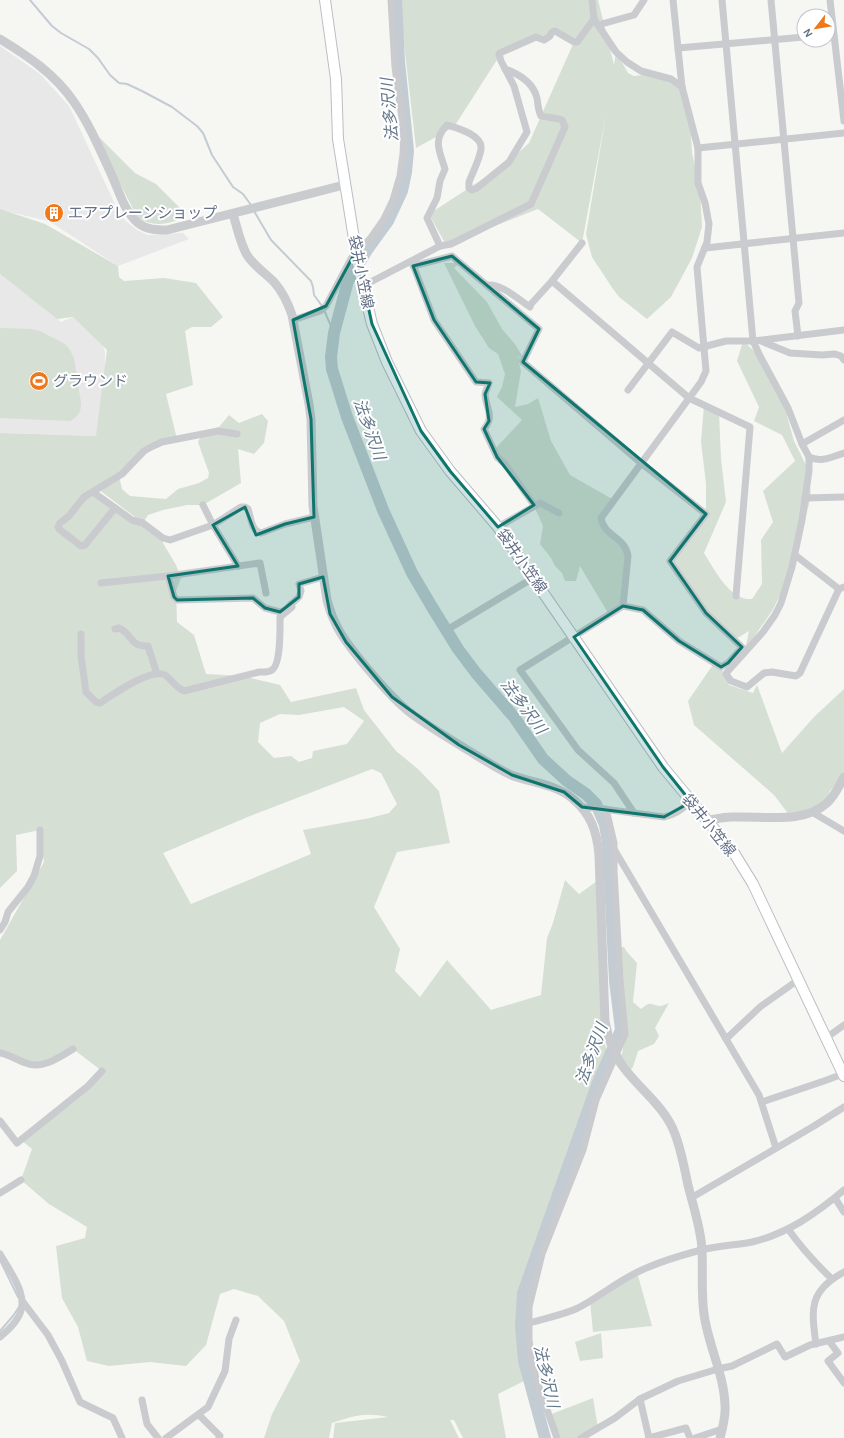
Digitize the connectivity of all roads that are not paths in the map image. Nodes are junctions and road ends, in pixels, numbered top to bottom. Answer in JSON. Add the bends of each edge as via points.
{"nodes":[{"id":1,"x":325,"y":0,"type":"edge"},
{"id":2,"x":391,"y":0,"type":"edge"},
{"id":3,"x":592,"y":0,"type":"edge"},
{"id":4,"x":644,"y":0,"type":"edge"},
{"id":5,"x":673,"y":0,"type":"edge"},
{"id":6,"x":722,"y":0,"type":"edge"},
{"id":7,"x":771,"y":0,"type":"edge"},
{"id":8,"x":596,"y":22,"type":"junction"},
{"id":9,"x":796,"y":38,"type":"edge"},
{"id":10,"x":0,"y":39,"type":"edge"},
{"id":11,"x":774,"y":40,"type":"junction"},
{"id":12,"x":726,"y":44,"type":"junction"},
{"id":13,"x":678,"y":48,"type":"junction"},
{"id":14,"x":833,"y":48,"type":"edge"},
{"id":15,"x":505,"y":69,"type":"junction"},
{"id":16,"x":682,"y":87,"type":"junction"},
{"id":17,"x":844,"y":121,"type":"edge"},
{"id":18,"x":844,"y":133,"type":"edge"},
{"id":19,"x":784,"y":140,"type":"junction"},
{"id":20,"x":735,"y":145,"type":"junction"},
{"id":21,"x":698,"y":148,"type":"junction"},
{"id":22,"x":344,"y":185,"type":"junction"},
{"id":23,"x":233,"y":214,"type":"junction"},
{"id":24,"x":844,"y":233,"type":"edge"},
{"id":25,"x":793,"y":239,"type":"junction"},
{"id":26,"x":582,"y":243,"type":"dead end"},
{"id":27,"x":744,"y":244,"type":"junction"},
{"id":28,"x":440,"y":246,"type":"junction"},
{"id":29,"x":705,"y":248,"type":"junction"},
{"id":30,"x":357,"y":253,"type":"junction"},
{"id":31,"x":412,"y":264,"type":"junction"},
{"id":32,"x":552,"y":281,"type":"junction"},
{"id":33,"x":363,"y":286,"type":"junction"},
{"id":34,"x":488,"y":286,"type":"junction"},
{"id":35,"x":293,"y":320,"type":"junction"},
{"id":36,"x":844,"y":330,"type":"edge"},
{"id":37,"x":798,"y":336,"type":"junction"},
{"id":38,"x":756,"y":341,"type":"junction"},
{"id":39,"x":703,"y":347,"type":"junction"},
{"id":40,"x":844,"y":360,"type":"edge"},
{"id":41,"x":648,"y":363,"type":"junction"},
{"id":42,"x":628,"y":390,"type":"dead end"},
{"id":43,"x":689,"y":398,"type":"junction"},
{"id":44,"x":844,"y":420,"type":"edge"},
{"id":45,"x":237,"y":434,"type":"dead end"},
{"id":46,"x":802,"y":444,"type":"junction"},
{"id":47,"x":844,"y":453,"type":"edge"},
{"id":48,"x":809,"y":457,"type":"junction"},
{"id":49,"x":641,"y":463,"type":"junction"},
{"id":50,"x":93,"y":492,"type":"junction"},
{"id":51,"x":844,"y":497,"type":"edge"},
{"id":52,"x":805,"y":498,"type":"junction"},
{"id":53,"x":203,"y":505,"type":"dead end"},
{"id":54,"x":534,"y":506,"type":"junction"},
{"id":55,"x":115,"y":508,"type":"junction"},
{"id":56,"x":559,"y":513,"type":"dead end"},
{"id":57,"x":314,"y":517,"type":"junction"},
{"id":58,"x":213,"y":525,"type":"junction"},
{"id":59,"x":498,"y":527,"type":"junction"},
{"id":60,"x":795,"y":555,"type":"junction"},
{"id":61,"x":238,"y":566,"type":"junction"},
{"id":62,"x":168,"y":576,"type":"junction"},
{"id":63,"x":323,"y":577,"type":"junction"},
{"id":64,"x":534,"y":578,"type":"junction"},
{"id":65,"x":101,"y":583,"type":"dead end"},
{"id":66,"x":841,"y":588,"type":"edge"},
{"id":67,"x":266,"y":593,"type":"dead end"},
{"id":68,"x":736,"y":596,"type":"dead end"},
{"id":69,"x":291,"y":604,"type":"junction"},
{"id":70,"x":623,"y":606,"type":"junction"},
{"id":71,"x":450,"y":628,"type":"dead end"},
{"id":72,"x":115,"y":629,"type":"dead end"},
{"id":73,"x":81,"y":634,"type":"dead end"},
{"id":74,"x":574,"y":637,"type":"junction"},
{"id":75,"x":743,"y":649,"type":"junction"},
{"id":76,"x":157,"y":674,"type":"junction"},
{"id":77,"x":844,"y":777,"type":"edge"},
{"id":78,"x":691,"y":802,"type":"junction"},
{"id":79,"x":586,"y":807,"type":"junction"},
{"id":80,"x":605,"y":809,"type":"junction"},
{"id":81,"x":812,"y":812,"type":"junction"},
{"id":82,"x":634,"y":813,"type":"junction"},
{"id":83,"x":708,"y":821,"type":"junction"},
{"id":84,"x":40,"y":830,"type":"dead end"},
{"id":85,"x":844,"y":831,"type":"edge"},
{"id":86,"x":614,"y":848,"type":"junction"},
{"id":87,"x":0,"y":930,"type":"edge"},
{"id":88,"x":798,"y":980,"type":"junction"},
{"id":89,"x":844,"y":1025,"type":"edge"},
{"id":90,"x":826,"y":1038,"type":"junction"},
{"id":91,"x":726,"y":1039,"type":"junction"},
{"id":92,"x":73,"y":1049,"type":"dead end"},
{"id":93,"x":0,"y":1053,"type":"edge"},
{"id":94,"x":615,"y":1054,"type":"junction"},
{"id":95,"x":102,"y":1071,"type":"dead end"},
{"id":96,"x":843,"y":1075,"type":"edge"},
{"id":97,"x":762,"y":1102,"type":"junction"},
{"id":98,"x":844,"y":1107,"type":"edge"},
{"id":99,"x":0,"y":1121,"type":"edge"},
{"id":100,"x":776,"y":1148,"type":"junction"},
{"id":101,"x":21,"y":1180,"type":"dead end"},
{"id":102,"x":844,"y":1190,"type":"edge"},
{"id":103,"x":0,"y":1193,"type":"edge"},
{"id":104,"x":692,"y":1198,"type":"junction"},
{"id":105,"x":835,"y":1198,"type":"junction"},
{"id":106,"x":844,"y":1212,"type":"edge"},
{"id":107,"x":788,"y":1228,"type":"junction"},
{"id":108,"x":702,"y":1250,"type":"junction"},
{"id":109,"x":0,"y":1254,"type":"edge"},
{"id":110,"x":844,"y":1272,"type":"edge"},
{"id":111,"x":832,"y":1279,"type":"junction"},
{"id":112,"x":23,"y":1302,"type":"junction"},
{"id":113,"x":236,"y":1320,"type":"dead end"},
{"id":114,"x":529,"y":1323,"type":"junction"},
{"id":115,"x":0,"y":1337,"type":"edge"},
{"id":116,"x":844,"y":1337,"type":"edge"},
{"id":117,"x":829,"y":1341,"type":"junction"},
{"id":118,"x":816,"y":1344,"type":"junction"},
{"id":119,"x":718,"y":1369,"type":"junction"},
{"id":120,"x":844,"y":1383,"type":"edge"},
{"id":121,"x":640,"y":1399,"type":"junction"},
{"id":122,"x":142,"y":1400,"type":"dead end"},
{"id":123,"x":199,"y":1415,"type":"junction"},
{"id":124,"x":721,"y":1434,"type":"edge"},
{"id":125,"x":122,"y":1438,"type":"edge"},
{"id":126,"x":158,"y":1438,"type":"edge"},
{"id":127,"x":166,"y":1438,"type":"edge"},
{"id":128,"x":219,"y":1438,"type":"edge"},
{"id":129,"x":557,"y":1438,"type":"edge"},
{"id":130,"x":581,"y":1438,"type":"edge"},
{"id":131,"x":649,"y":1438,"type":"edge"},
{"id":132,"x":690,"y":1438,"type":"edge"},
{"id":133,"x":695,"y":1438,"type":"edge"}],
"edges":[{"from":1,"to":22,"type":"main road","name":"袋井小笠線","via":[[336,79],[338,139]]},
{"from":2,"to":30,"type":"street","via":[[395,67],[404,133],[403,154],[400,176],[384,219]]},
{"from":3,"to":8,"type":"street"},
{"from":4,"to":8,"type":"street","via":[[634,15]]},
{"from":5,"to":13,"type":"street"},
{"from":6,"to":12,"type":"street"},
{"from":7,"to":11,"type":"street"},
{"from":8,"to":15,"type":"street","via":[[577,42],[555,30],[544,40],[536,37],[502,52],[499,54],[500,61]]},
{"from":8,"to":16,"type":"street","via":[[616,52],[635,68],[671,79]]},
{"from":9,"to":11,"type":"street"},
{"from":10,"to":23,"type":"street","via":[[44,69],[73,101],[89,128],[127,210],[140,224],[157,230],[168,230]]},
{"from":11,"to":12,"type":"street"},
{"from":11,"to":19,"type":"street"},
{"from":12,"to":13,"type":"street"},
{"from":12,"to":20,"type":"street"},
{"from":13,"to":16,"type":"street"},
{"from":14,"to":17,"type":"street"},
{"from":15,"to":28,"type":"street","via":[[520,75],[528,82],[536,96],[541,116],[562,120],[565,127],[531,204],[450,244]]},
{"from":15,"to":28,"type":"street","via":[[514,86],[527,132],[509,162],[472,190],[469,188],[469,182],[481,148],[480,142],[466,131],[447,125],[441,131],[439,152],[445,169],[437,198],[427,218]]},
{"from":16,"to":21,"type":"street"},
{"from":18,"to":19,"type":"street"},
{"from":19,"to":20,"type":"street"},
{"from":19,"to":25,"type":"street"},
{"from":20,"to":21,"type":"street"},
{"from":20,"to":27,"type":"street"},
{"from":21,"to":29,"type":"street","via":[[698,183],[709,224]]},
{"from":22,"to":23,"type":"street"},
{"from":22,"to":30,"type":"main road","name":"袋井小笠線"},
{"from":23,"to":35,"type":"street","via":[[247,255],[281,291]]},
{"from":24,"to":25,"type":"street"},
{"from":25,"to":27,"type":"street"},
{"from":25,"to":37,"type":"street","via":[[799,303],[795,311]]},
{"from":26,"to":32,"type":"street"},
{"from":27,"to":29,"type":"street"},
{"from":27,"to":38,"type":"street"},
{"from":28,"to":31,"type":"street"},
{"from":29,"to":39,"type":"street","via":[[697,267]]},
{"from":30,"to":33,"type":"main road","name":"袋井小笠線","via":[[358,270]]},
{"from":30,"to":35,"type":"street","via":[[352,256],[326,306],[320,311]]},
{"from":31,"to":33,"type":"street"},
{"from":31,"to":34,"type":"street","via":[[452,256]]},
{"from":31,"to":54,"type":"street","via":[[434,320],[476,382],[489,383],[485,394],[490,415],[484,429],[497,457]]},
{"from":32,"to":34,"type":"street","via":[[530,307],[504,289],[494,285]]},
{"from":32,"to":41,"type":"street"},
{"from":33,"to":59,"type":"main road","name":"袋井小笠線","via":[[372,324],[387,362],[421,431],[450,471]]},
{"from":34,"to":49,"type":"street","via":[[539,329],[523,362]]},
{"from":35,"to":57,"type":"street","via":[[310,412]]},
{"from":36,"to":37,"type":"street"},
{"from":37,"to":38,"type":"street"},
{"from":38,"to":39,"type":"street","via":[[726,341]]},
{"from":38,"to":40,"type":"street","via":[[790,353],[835,354]]},
{"from":38,"to":46,"type":"street","via":[[760,356],[788,408]]},
{"from":39,"to":41,"type":"street","via":[[699,348],[672,332]]},
{"from":39,"to":43,"type":"street","via":[[706,371]]},
{"from":41,"to":42,"type":"street"},
{"from":41,"to":43,"type":"street"},
{"from":43,"to":49,"type":"street"},
{"from":43,"to":68,"type":"street","via":[[750,427]]},
{"from":44,"to":46,"type":"street"},
{"from":45,"to":50,"type":"street","via":[[218,431],[162,442],[144,451],[122,474]]},
{"from":46,"to":48,"type":"street"},
{"from":47,"to":48,"type":"street","via":[[822,460]]},
{"from":48,"to":52,"type":"street"},
{"from":49,"to":70,"type":"street","via":[[601,518],[605,529],[627,548]]},
{"from":49,"to":75,"type":"street","via":[[706,514],[670,561],[706,613]]},
{"from":50,"to":55,"type":"street"},
{"from":50,"to":55,"type":"street","via":[[84,497],[58,527],[81,546],[85,545]]},
{"from":51,"to":52,"type":"street"},
{"from":52,"to":60,"type":"street"},
{"from":53,"to":58,"type":"street"},
{"from":54,"to":56,"type":"street","via":[[540,502]]},
{"from":54,"to":59,"type":"street"},
{"from":55,"to":58,"type":"street","via":[[167,540]]},
{"from":57,"to":58,"type":"street","via":[[262,533],[254,529],[248,509],[241,507]]},
{"from":57,"to":63,"type":"street"},
{"from":58,"to":61,"type":"street"},
{"from":59,"to":64,"type":"main road","name":"袋井小笠線"},
{"from":60,"to":66,"type":"street"},
{"from":60,"to":75,"type":"street","via":[[778,609],[763,632]]},
{"from":61,"to":62,"type":"street"},
{"from":61,"to":67,"type":"street","via":[[260,563]]},
{"from":62,"to":65,"type":"street"},
{"from":62,"to":69,"type":"street","via":[[177,600],[253,598],[265,608],[280,612]]},
{"from":63,"to":69,"type":"street","via":[[299,584],[299,597]]},
{"from":63,"to":79,"type":"street","via":[[330,614],[339,632],[377,680],[407,710],[425,724],[496,767],[527,780],[553,787]]},
{"from":64,"to":71,"type":"street"},
{"from":64,"to":74,"type":"main road","name":"袋井小笠線"},
{"from":66,"to":75,"type":"street","via":[[800,673],[796,676],[764,673],[747,687],[731,681],[726,674]]},
{"from":69,"to":76,"type":"street","via":[[292,607],[280,617],[280,637],[276,662],[272,670],[184,691],[165,675]]},
{"from":70,"to":74,"type":"street"},
{"from":70,"to":75,"type":"street","via":[[643,610],[679,641],[721,667]]},
{"from":72,"to":76,"type":"street","via":[[123,629],[136,644],[148,646]]},
{"from":73,"to":76,"type":"street","via":[[86,692],[96,702],[131,682]]},
{"from":74,"to":78,"type":"main road","name":"袋井小笠線","via":[[663,767]]},
{"from":74,"to":82,"type":"street","via":[[520,670],[578,750],[614,783]]},
{"from":77,"to":81,"type":"street","via":[[833,797]]},
{"from":78,"to":82,"type":"street","via":[[678,812],[664,817]]},
{"from":78,"to":83,"type":"main road","name":"袋井小笠線"},
{"from":79,"to":80,"type":"street"},
{"from":79,"to":94,"type":"street","via":[[597,840],[604,1021]]},
{"from":80,"to":82,"type":"street"},
{"from":80,"to":86,"type":"street"},
{"from":81,"to":83,"type":"street","via":[[803,816],[718,818]]},
{"from":81,"to":85,"type":"street"},
{"from":83,"to":88,"type":"main road","name":"袋井小笠線","via":[[734,853],[753,884]]},
{"from":84,"to":87,"type":"street","via":[[40,856],[34,876],[8,912]]},
{"from":86,"to":91,"type":"street"},
{"from":86,"to":94,"type":"street","via":[[625,1034]]},
{"from":88,"to":90,"type":"main road","name":"袋井小笠線"},
{"from":88,"to":91,"type":"street","via":[[760,1007]]},
{"from":89,"to":90,"type":"street"},
{"from":90,"to":96,"type":"main road","name":"袋井小笠線"},
{"from":91,"to":97,"type":"street"},
{"from":92,"to":93,"type":"street","via":[[57,1059],[34,1065]]},
{"from":94,"to":104,"type":"street","via":[[624,1068],[665,1114],[674,1130]]},
{"from":94,"to":114,"type":"street","via":[[596,1100],[583,1150],[542,1254],[529,1307]]},
{"from":95,"to":99,"type":"street","via":[[88,1086],[17,1143]]},
{"from":96,"to":97,"type":"street"},
{"from":97,"to":100,"type":"street"},
{"from":98,"to":100,"type":"street"},
{"from":100,"to":104,"type":"street"},
{"from":101,"to":103,"type":"street"},
{"from":102,"to":105,"type":"street"},
{"from":104,"to":108,"type":"street"},
{"from":105,"to":106,"type":"street"},
{"from":105,"to":107,"type":"street","via":[[817,1212]]},
{"from":107,"to":108,"type":"street","via":[[753,1242]]},
{"from":107,"to":111,"type":"street","via":[[798,1243]]},
{"from":108,"to":114,"type":"street","via":[[664,1260],[620,1280],[578,1308]]},
{"from":108,"to":119,"type":"street","via":[[704,1314]]},
{"from":109,"to":112,"type":"street","via":[[20,1291]]},
{"from":110,"to":111,"type":"street"},
{"from":111,"to":118,"type":"street","via":[[823,1286],[814,1306]]},
{"from":112,"to":115,"type":"street","via":[[17,1320]]},
{"from":112,"to":125,"type":"street","via":[[48,1335],[80,1402],[113,1418]]},
{"from":113,"to":123,"type":"street","via":[[229,1339],[225,1371],[208,1408]]},
{"from":114,"to":129,"type":"street","via":[[529,1340],[536,1379]]},
{"from":116,"to":117,"type":"street"},
{"from":117,"to":118,"type":"street"},
{"from":117,"to":120,"type":"street","via":[[838,1353],[828,1361]]},
{"from":118,"to":119,"type":"street","via":[[785,1357],[777,1344],[744,1361]]},
{"from":119,"to":121,"type":"street","via":[[678,1381]]},
{"from":119,"to":124,"type":"street","via":[[725,1405]]},
{"from":121,"to":130,"type":"street","via":[[615,1418]]},
{"from":121,"to":131,"type":"street"},
{"from":122,"to":126,"type":"street","via":[[147,1424]]},
{"from":123,"to":127,"type":"street"},
{"from":123,"to":128,"type":"street","via":[[220,1436]]},
{"from":124,"to":133,"type":"street"},
{"from":131,"to":132,"type":"street","via":[[686,1428]]}]}
